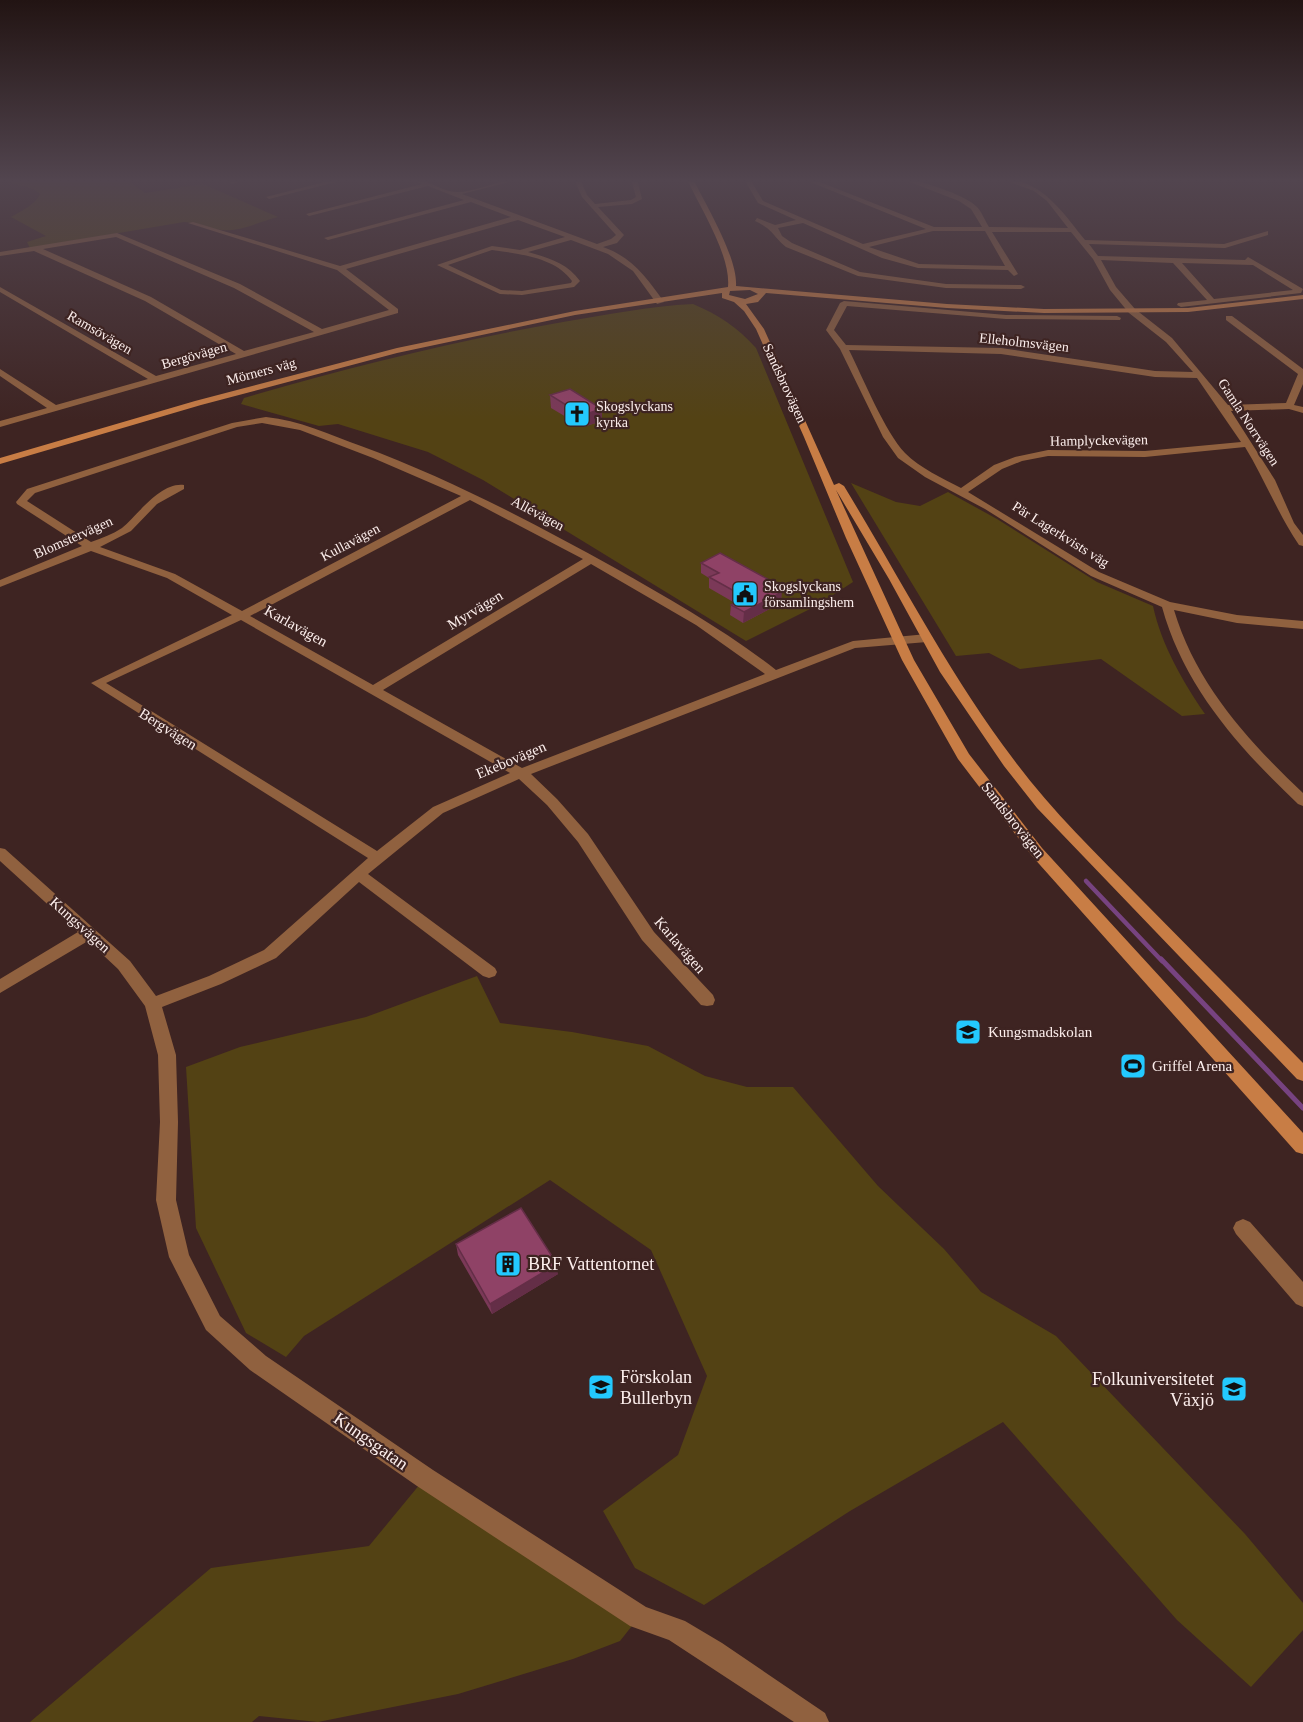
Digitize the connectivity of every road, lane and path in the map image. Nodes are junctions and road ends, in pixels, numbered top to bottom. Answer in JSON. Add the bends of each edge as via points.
{"nodes":[{"id":1,"x":58,"y":259,"type":"edge"},
{"id":2,"x":174,"y":259,"type":"edge"},
{"id":3,"x":311,"y":259,"type":"edge"},
{"id":4,"x":370,"y":259,"type":"edge"},
{"id":5,"x":458,"y":259,"type":"edge"},
{"id":6,"x":545,"y":259,"type":"edge"},
{"id":7,"x":621,"y":259,"type":"edge"},
{"id":8,"x":727,"y":259,"type":"edge"},
{"id":9,"x":823,"y":259,"type":"edge"},
{"id":10,"x":900,"y":259,"type":"edge"},
{"id":11,"x":1006,"y":259,"type":"edge"},
{"id":12,"x":1097,"y":259,"type":"edge"},
{"id":13,"x":1132,"y":259,"type":"edge"},
{"id":14,"x":1249,"y":259,"type":"edge"},
{"id":15,"x":1176,"y":261,"type":"junction"},
{"id":16,"x":729,"y":263,"type":"junction"},
{"id":17,"x":1255,"y":263,"type":"junction"},
{"id":18,"x":340,"y":268,"type":"junction"},
{"id":19,"x":1011,"y":268,"type":"junction"},
{"id":20,"x":1021,"y":287,"type":"junction"},
{"id":21,"x":0,"y":289,"type":"edge"},
{"id":22,"x":729,"y":290,"type":"junction"},
{"id":23,"x":757,"y":294,"type":"junction"},
{"id":24,"x":1302,"y":294,"type":"edge"},
{"id":25,"x":1026,"y":295,"type":"dead end"},
{"id":26,"x":658,"y":300,"type":"junction"},
{"id":27,"x":736,"y":301,"type":"junction"},
{"id":28,"x":1213,"y":302,"type":"junction"},
{"id":29,"x":1180,"y":305,"type":"dead end"},
{"id":30,"x":1132,"y":311,"type":"junction"},
{"id":31,"x":1046,"y":315,"type":"junction"},
{"id":32,"x":1117,"y":318,"type":"dead end"},
{"id":33,"x":1229,"y":318,"type":"dead end"},
{"id":34,"x":760,"y":329,"type":"junction"},
{"id":35,"x":322,"y":333,"type":"junction"},
{"id":36,"x":844,"y":348,"type":"junction"},
{"id":37,"x":244,"y":355,"type":"junction"},
{"id":38,"x":0,"y":372,"type":"edge"},
{"id":39,"x":1303,"y":373,"type":"edge"},
{"id":40,"x":1200,"y":375,"type":"junction"},
{"id":41,"x":156,"y":380,"type":"junction"},
{"id":42,"x":1290,"y":406,"type":"junction"},
{"id":43,"x":54,"y":408,"type":"junction"},
{"id":44,"x":1225,"y":408,"type":"junction"},
{"id":45,"x":1303,"y":410,"type":"edge"},
{"id":46,"x":267,"y":420,"type":"joint"},
{"id":47,"x":0,"y":424,"type":"edge"},
{"id":48,"x":809,"y":438,"type":"junction"},
{"id":49,"x":1246,"y":444,"type":"junction"},
{"id":50,"x":0,"y":461,"type":"edge"},
{"id":51,"x":180,"y":487,"type":"dead end"},
{"id":52,"x":961,"y":492,"type":"junction"},
{"id":53,"x":471,"y":495,"type":"junction"},
{"id":54,"x":1303,"y":543,"type":"edge"},
{"id":55,"x":91,"y":547,"type":"junction"},
{"id":56,"x":591,"y":559,"type":"junction"},
{"id":57,"x":0,"y":584,"type":"edge"},
{"id":58,"x":1167,"y":605,"type":"junction"},
{"id":59,"x":243,"y":615,"type":"junction"},
{"id":60,"x":1303,"y":625,"type":"edge"},
{"id":61,"x":927,"y":638,"type":"junction"},
{"id":62,"x":900,"y":640,"type":"junction"},
{"id":63,"x":774,"y":675,"type":"junction"},
{"id":64,"x":375,"y":689,"type":"junction"},
{"id":65,"x":521,"y":773,"type":"junction"},
{"id":66,"x":1303,"y":801,"type":"edge"},
{"id":67,"x":0,"y":853,"type":"edge"},
{"id":68,"x":378,"y":858,"type":"junction"},
{"id":69,"x":358,"y":874,"type":"junction"},
{"id":70,"x":89,"y":933,"type":"junction"},
{"id":71,"x":489,"y":972,"type":"dead end"},
{"id":72,"x":0,"y":987,"type":"edge"},
{"id":73,"x":707,"y":1000,"type":"dead end"},
{"id":74,"x":153,"y":1004,"type":"junction"},
{"id":75,"x":1303,"y":1074,"type":"edge"},
{"id":76,"x":1303,"y":1146,"type":"edge"},
{"id":77,"x":1243,"y":1228,"type":"dead end"},
{"id":78,"x":1303,"y":1297,"type":"edge"},
{"id":79,"x":816,"y":1722,"type":"edge"}],
"edges":[{"from":1,"to":37,"type":"street","via":[[148,299]]},
{"from":2,"to":35,"type":"street","via":[[237,286]]},
{"from":3,"to":18,"type":"street"},
{"from":4,"to":18,"type":"street"},
{"from":5,"to":6,"type":"street","via":[[441,265],[500,292],[574,285],[576,281],[569,272]]},
{"from":7,"to":26,"type":"street","via":[[640,273]]},
{"from":8,"to":16,"type":"main road"},
{"from":9,"to":20,"type":"street","via":[[858,274],[946,286]]},
{"from":10,"to":19,"type":"street","via":[[918,266]]},
{"from":11,"to":19,"type":"street"},
{"from":12,"to":30,"type":"street","name":"Gamla Norrvägen"},
{"from":13,"to":15,"type":"street"},
{"from":14,"to":17,"type":"street"},
{"from":15,"to":17,"type":"street"},
{"from":15,"to":28,"type":"street"},
{"from":16,"to":22,"type":"main road","via":[[734,281]]},
{"from":16,"to":23,"type":"main road"},
{"from":17,"to":24,"type":"street"},
{"from":18,"to":35,"type":"street","name":"Bergövägen","via":[[395,311]]},
{"from":19,"to":20,"type":"street"},
{"from":20,"to":25,"type":"street"},
{"from":21,"to":41,"type":"street","name":"Ramsövägen"},
{"from":22,"to":23,"type":"main road","name":"Mörners väg"},
{"from":22,"to":26,"type":"main road","name":"Mörners väg"},
{"from":22,"to":27,"type":"main road","name":"Sandsbrovägen","via":[[725,296]]},
{"from":23,"to":27,"type":"main road","name":"Mörners väg"},
{"from":23,"to":31,"type":"main road","via":[[834,295]]},
{"from":23,"to":34,"type":"main road","name":"Sandsbrovägen"},
{"from":24,"to":28,"type":"street"},
{"from":24,"to":30,"type":"main road","via":[[1188,310]]},
{"from":26,"to":27,"type":"main road","name":"Mörners väg"},
{"from":26,"to":50,"type":"main road","name":"Mörners väg","via":[[532,321],[341,363]]},
{"from":27,"to":34,"type":"main road","name":"Sandsbrovägen","via":[[747,309]]},
{"from":28,"to":29,"type":"street"},
{"from":30,"to":31,"type":"main road"},
{"from":30,"to":40,"type":"street","name":"Gamla Norrvägen","via":[[1169,340]]},
{"from":31,"to":32,"type":"street"},
{"from":31,"to":36,"type":"street","name":"Pär Lagerkvists väg","via":[[1006,317],[844,303],[831,330]]},
{"from":33,"to":39,"type":"street"},
{"from":34,"to":48,"type":"main road","name":"Sandsbrovägen"},
{"from":35,"to":37,"type":"street","name":"Bergövägen"},
{"from":36,"to":40,"type":"street","name":"Elleholmsvägen","via":[[1001,351],[1155,375]]},
{"from":36,"to":52,"type":"street","name":"Pär Lagerkvists väg","via":[[888,437],[902,456],[929,476]]},
{"from":37,"to":41,"type":"street","name":"Bergövägen"},
{"from":38,"to":43,"type":"street"},
{"from":39,"to":42,"type":"street"},
{"from":40,"to":44,"type":"street","name":"Gamla Norrvägen"},
{"from":41,"to":43,"type":"street","name":"Bergövägen"},
{"from":42,"to":44,"type":"street"},
{"from":42,"to":45,"type":"street"},
{"from":43,"to":47,"type":"street","name":"Bergövägen"},
{"from":44,"to":49,"type":"street","name":"Gamla Norrvägen"},
{"from":46,"to":53,"type":"street","name":"Allévägen","via":[[375,454]]},
{"from":46,"to":55,"type":"street","name":"Karlavägen","via":[[235,426],[32,491],[21,502]]},
{"from":48,"to":61,"type":"main road","name":"Sandsbrovägen"},
{"from":48,"to":62,"type":"main road","name":"Sandsbrovägen"},
{"from":49,"to":52,"type":"street","name":"Hamplyckevägen","via":[[1145,454],[1048,453],[998,467]]},
{"from":49,"to":54,"type":"street","name":"Gamla Norrvägen"},
{"from":51,"to":55,"type":"street","name":"Blomstervägen","via":[[153,502],[127,529]]},
{"from":52,"to":58,"type":"street","name":"Pär Lagerkvists väg","via":[[1095,574]]},
{"from":53,"to":56,"type":"street","name":"Allévägen"},
{"from":53,"to":59,"type":"street","name":"Kullavägen"},
{"from":55,"to":57,"type":"street","name":"Blomstervägen"},
{"from":55,"to":59,"type":"street","name":"Karlavägen","via":[[171,576]]},
{"from":56,"to":63,"type":"street","name":"Allévägen","via":[[716,630]]},
{"from":56,"to":64,"type":"street","name":"Myrvägen"},
{"from":58,"to":60,"type":"street","name":"Pär Lagerkvists väg","via":[[1237,619]]},
{"from":58,"to":66,"type":"street","via":[[1195,677],[1230,725]]},
{"from":59,"to":64,"type":"street","name":"Karlavägen"},
{"from":59,"to":68,"type":"street","name":"Bergvägen","via":[[97,683]]},
{"from":61,"to":62,"type":"street","name":"Ekebovägen"},
{"from":61,"to":75,"type":"main road","name":"Sandsbrovägen","via":[[946,672],[1042,805]]},
{"from":62,"to":63,"type":"street","name":"Ekebovägen","via":[[853,645]]},
{"from":62,"to":76,"type":"main road","name":"Sandsbrovägen","via":[[941,720],[1005,812],[1099,922]]},
{"from":63,"to":65,"type":"street","name":"Ekebovägen"},
{"from":64,"to":65,"type":"street","name":"Karlavägen"},
{"from":65,"to":68,"type":"street","name":"Ekebovägen","via":[[438,810]]},
{"from":65,"to":73,"type":"street","name":"Karlavägen","via":[[583,838],[648,936]]},
{"from":67,"to":70,"type":"street","name":"Kungsvägen"},
{"from":68,"to":69,"type":"street","name":"Ekebovägen"},
{"from":69,"to":71,"type":"street"},
{"from":69,"to":74,"type":"street","name":"Ekebovägen","via":[[270,954]]},
{"from":70,"to":72,"type":"street"},
{"from":70,"to":74,"type":"street","name":"Kungsvägen","via":[[124,965]]},
{"from":74,"to":79,"type":"street","name":"Kungsgatan","via":[[167,1055],[166,1200],[179,1257],[213,1323],[258,1363],[425,1478],[639,1617],[676,1630],[713,1652]]},
{"from":77,"to":78,"type":"street"}]}
